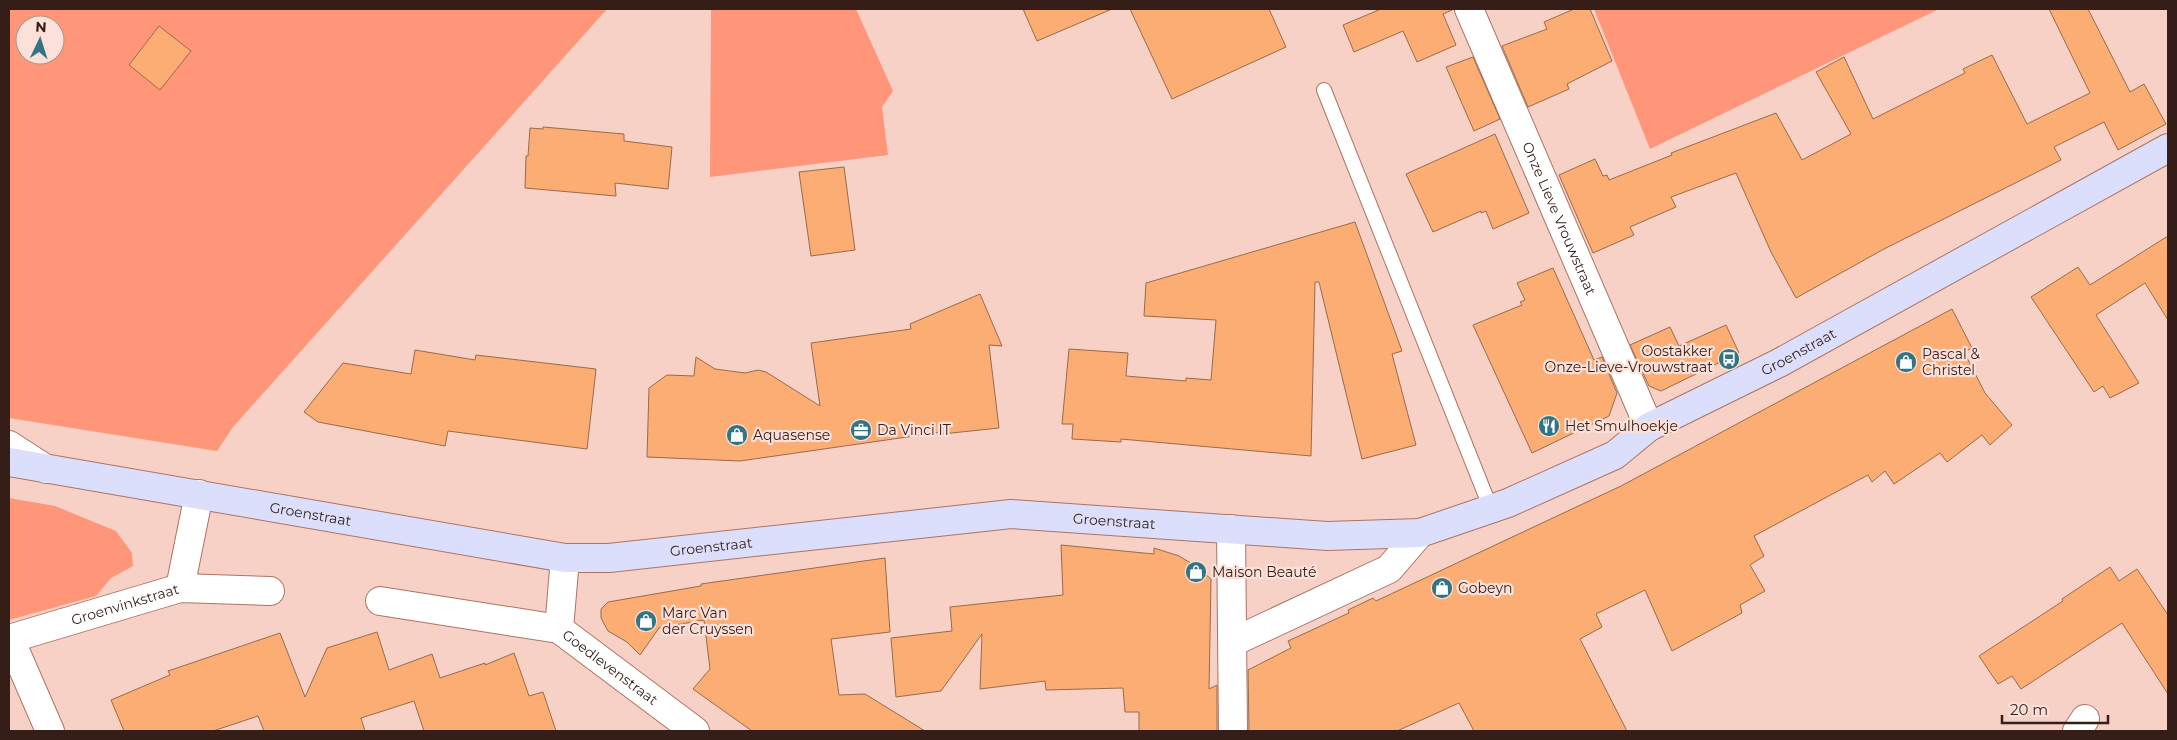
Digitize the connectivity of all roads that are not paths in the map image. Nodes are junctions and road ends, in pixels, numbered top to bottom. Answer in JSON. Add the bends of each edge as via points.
{"nodes":[{"id":1,"x":1470,"y":9,"type":"edge"},
{"id":2,"x":1324,"y":90,"type":"dead end"},
{"id":3,"x":2168,"y":148,"type":"edge"},
{"id":4,"x":1649,"y":427,"type":"junction"},
{"id":5,"x":9,"y":445,"type":"edge"},
{"id":6,"x":9,"y":462,"type":"edge"},
{"id":7,"x":46,"y":469,"type":"junction"},
{"id":8,"x":199,"y":494,"type":"junction"},
{"id":9,"x":1491,"y":509,"type":"junction"},
{"id":10,"x":1231,"y":528,"type":"junction"},
{"id":11,"x":1420,"y":533,"type":"junction"},
{"id":12,"x":565,"y":558,"type":"junction"},
{"id":13,"x":180,"y":588,"type":"junction"},
{"id":14,"x":270,"y":591,"type":"dead end"},
{"id":15,"x":380,"y":601,"type":"dead end"},
{"id":16,"x":559,"y":629,"type":"junction"},
{"id":17,"x":9,"y":639,"type":"edge"},
{"id":18,"x":1233,"y":642,"type":"junction"},
{"id":19,"x":50,"y":731,"type":"edge"},
{"id":20,"x":695,"y":731,"type":"edge"},
{"id":21,"x":1233,"y":731,"type":"edge"}],
"edges":[{"from":1,"to":4,"type":"street","name":"Onze Lieve Vrouwstraat"},
{"from":2,"to":9,"type":"lane"},
{"from":3,"to":4,"type":"street","name":"Groenstraat","via":[[1779,363]]},
{"from":4,"to":9,"type":"street","name":"Groenstraat","via":[[1615,455]]},
{"from":5,"to":7,"type":"street"},
{"from":6,"to":7,"type":"street","name":"Groenstraat"},
{"from":7,"to":8,"type":"street","name":"Groenstraat"},
{"from":8,"to":12,"type":"street","name":"Groenstraat"},
{"from":8,"to":13,"type":"street","name":"Groenvinkstraat"},
{"from":9,"to":11,"type":"street","name":"Groenstraat"},
{"from":10,"to":11,"type":"street","name":"Groenstraat","via":[[1328,536]]},
{"from":10,"to":12,"type":"street","name":"Groenstraat","via":[[1011,514],[609,558]]},
{"from":10,"to":18,"type":"street"},
{"from":11,"to":18,"type":"street","via":[[1389,569]]},
{"from":12,"to":16,"type":"street","name":"Goedlevenstraat"},
{"from":13,"to":14,"type":"street"},
{"from":13,"to":17,"type":"street","name":"Groenvinkstraat"},
{"from":15,"to":16,"type":"street"},
{"from":16,"to":20,"type":"street","name":"Goedlevenstraat"},
{"from":17,"to":19,"type":"street"},
{"from":18,"to":21,"type":"street"}]}
